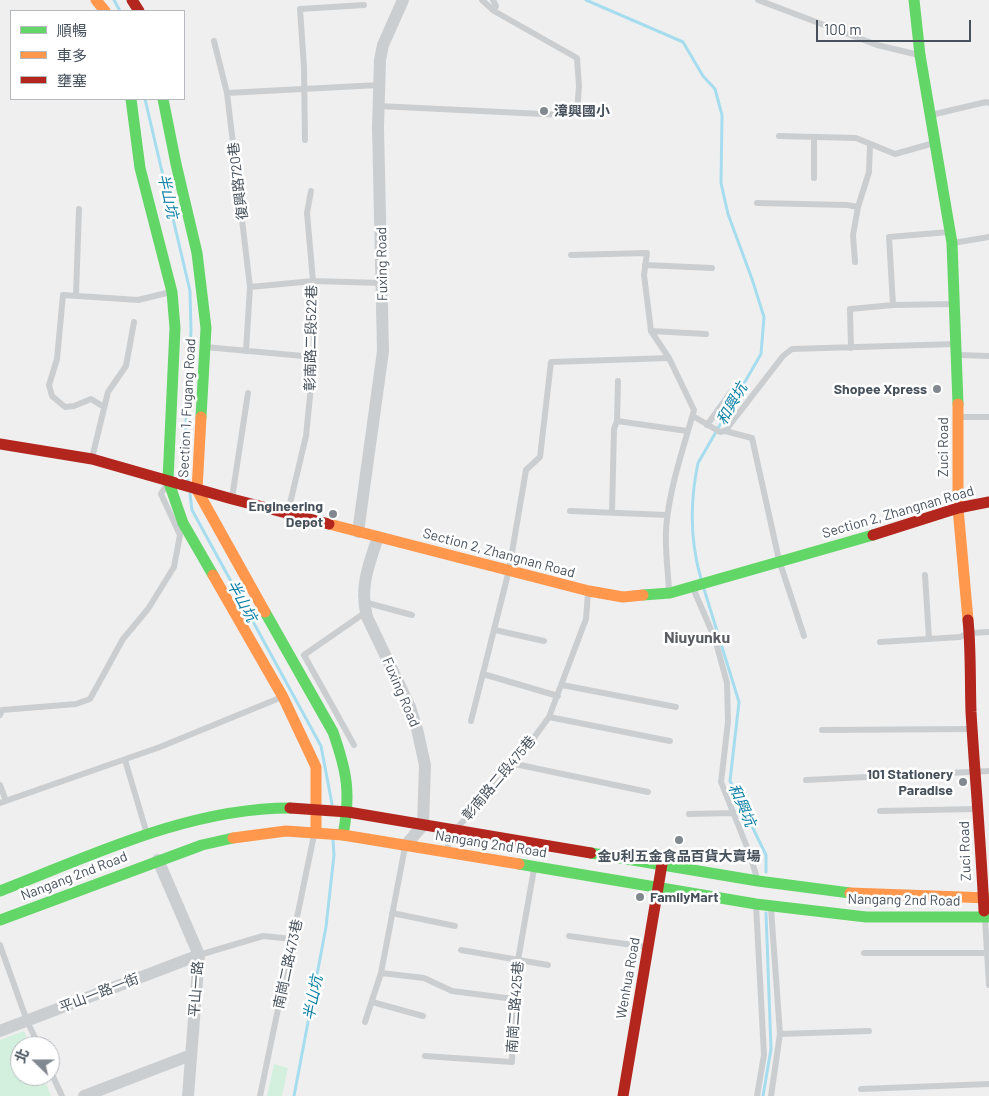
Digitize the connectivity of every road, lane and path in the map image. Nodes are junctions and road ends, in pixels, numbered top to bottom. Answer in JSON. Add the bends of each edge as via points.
{"nodes":[{"id":1,"x":96,"y":0,"type":"edge"},
{"id":2,"x":403,"y":0,"type":"edge"},
{"id":3,"x":482,"y":0,"type":"edge"},
{"id":4,"x":493,"y":0,"type":"edge"},
{"id":5,"x":758,"y":0,"type":"edge"},
{"id":6,"x":914,"y":0,"type":"edge"},
{"id":7,"x":364,"y":5,"type":"dead end"},
{"id":8,"x":104,"y":10,"type":"edge"},
{"id":9,"x":494,"y":11,"type":"junction"},
{"id":10,"x":214,"y":41,"type":"dead end"},
{"id":11,"x":920,"y":55,"type":"junction"},
{"id":12,"x":379,"y":85,"type":"junction"},
{"id":13,"x":304,"y":89,"type":"junction"},
{"id":14,"x":228,"y":93,"type":"junction"},
{"id":15,"x":131,"y":100,"type":"edge"},
{"id":16,"x":163,"y":100,"type":"edge"},
{"id":17,"x":989,"y":103,"type":"edge"},
{"id":18,"x":378,"y":106,"type":"junction"},
{"id":19,"x":930,"y":115,"type":"junction"},
{"id":20,"x":779,"y":136,"type":"dead end"},
{"id":21,"x":814,"y":137,"type":"junction"},
{"id":22,"x":305,"y":140,"type":"dead end"},
{"id":23,"x":935,"y":143,"type":"junction"},
{"id":24,"x":870,"y":144,"type":"junction"},
{"id":25,"x":814,"y":178,"type":"dead end"},
{"id":26,"x":311,"y":190,"type":"dead end"},
{"id":27,"x":757,"y":204,"type":"dead end"},
{"id":28,"x":858,"y":207,"type":"junction"},
{"id":29,"x":79,"y":210,"type":"dead end"},
{"id":30,"x":989,"y":237,"type":"edge"},
{"id":31,"x":951,"y":238,"type":"junction"},
{"id":32,"x":570,"y":254,"type":"dead end"},
{"id":33,"x":856,"y":262,"type":"dead end"},
{"id":34,"x":645,"y":265,"type":"junction"},
{"id":35,"x":712,"y":268,"type":"dead end"},
{"id":36,"x":313,"y":281,"type":"junction"},
{"id":37,"x":383,"y":283,"type":"junction"},
{"id":38,"x":250,"y":287,"type":"junction"},
{"id":39,"x":172,"y":292,"type":"junction"},
{"id":40,"x":76,"y":295,"type":"junction"},
{"id":41,"x":954,"y":304,"type":"junction"},
{"id":42,"x":893,"y":305,"type":"junction"},
{"id":43,"x":134,"y":322,"type":"dead end"},
{"id":44,"x":651,"y":331,"type":"junction"},
{"id":45,"x":706,"y":334,"type":"dead end"},
{"id":46,"x":205,"y":347,"type":"junction"},
{"id":47,"x":851,"y":348,"type":"junction"},
{"id":48,"x":956,"y":349,"type":"junction"},
{"id":49,"x":246,"y":351,"type":"junction"},
{"id":50,"x":989,"y":356,"type":"edge"},
{"id":51,"x":314,"y":357,"type":"junction"},
{"id":52,"x":669,"y":358,"type":"junction"},
{"id":53,"x":618,"y":381,"type":"dead end"},
{"id":54,"x":733,"y":389,"type":"dead end"},
{"id":55,"x":248,"y":393,"type":"dead end"},
{"id":56,"x":104,"y":406,"type":"junction"},
{"id":57,"x":693,"y":416,"type":"junction"},
{"id":58,"x":958,"y":417,"type":"junction"},
{"id":59,"x":989,"y":417,"type":"edge"},
{"id":60,"x":616,"y":421,"type":"junction"},
{"id":61,"x":708,"y":425,"type":"junction"},
{"id":62,"x":687,"y":431,"type":"junction"},
{"id":63,"x":722,"y":431,"type":"junction"},
{"id":64,"x":0,"y":444,"type":"edge"},
{"id":65,"x":92,"y":459,"type":"junction"},
{"id":66,"x":184,"y":485,"type":"junction"},
{"id":67,"x":232,"y":499,"type":"junction"},
{"id":68,"x":989,"y":502,"type":"edge"},
{"id":69,"x":958,"y":508,"type":"junction"},
{"id":70,"x":570,"y":511,"type":"dead end"},
{"id":71,"x":612,"y":512,"type":"junction"},
{"id":72,"x":288,"y":514,"type":"junction"},
{"id":73,"x":667,"y":515,"type":"junction"},
{"id":74,"x":358,"y":532,"type":"junction"},
{"id":75,"x":378,"y":537,"type":"junction"},
{"id":76,"x":779,"y":560,"type":"junction"},
{"id":77,"x":509,"y":570,"type":"junction"},
{"id":78,"x":925,"y":575,"type":"dead end"},
{"id":79,"x":699,"y":585,"type":"junction"},
{"id":80,"x":589,"y":591,"type":"junction"},
{"id":81,"x":670,"y":592,"type":"junction"},
{"id":82,"x":364,"y":607,"type":"junction"},
{"id":83,"x":412,"y":614,"type":"dead end"},
{"id":84,"x":495,"y":630,"type":"junction"},
{"id":85,"x":989,"y":632,"type":"edge"},
{"id":86,"x":969,"y":633,"type":"junction"},
{"id":87,"x":804,"y":636,"type":"dead end"},
{"id":88,"x":929,"y":639,"type":"junction"},
{"id":89,"x":544,"y":641,"type":"dead end"},
{"id":90,"x":880,"y":642,"type":"dead end"},
{"id":91,"x":483,"y":674,"type":"junction"},
{"id":92,"x":562,"y":685,"type":"junction"},
{"id":93,"x":558,"y":696,"type":"junction"},
{"id":94,"x":283,"y":697,"type":"junction"},
{"id":95,"x":676,"y":707,"type":"dead end"},
{"id":96,"x":0,"y":714,"type":"edge"},
{"id":97,"x":549,"y":717,"type":"junction"},
{"id":98,"x":471,"y":721,"type":"dead end"},
{"id":99,"x":974,"y":729,"type":"junction"},
{"id":100,"x":822,"y":730,"type":"dead end"},
{"id":101,"x":670,"y":741,"type":"dead end"},
{"id":102,"x":354,"y":745,"type":"dead end"},
{"id":103,"x":125,"y":760,"type":"junction"},
{"id":104,"x":515,"y":764,"type":"junction"},
{"id":105,"x":975,"y":771,"type":"junction"},
{"id":106,"x":989,"y":772,"type":"edge"},
{"id":107,"x":806,"y":780,"type":"dead end"},
{"id":108,"x":0,"y":785,"type":"edge"},
{"id":109,"x":648,"y":792,"type":"dead end"},
{"id":110,"x":3,"y":802,"type":"edge"},
{"id":111,"x":317,"y":809,"type":"junction"},
{"id":112,"x":880,"y":811,"type":"dead end"},
{"id":113,"x":348,"y":812,"type":"junction"},
{"id":114,"x":734,"y":813,"type":"junction"},
{"id":115,"x":689,"y":814,"type":"dead end"},
{"id":116,"x":982,"y":816,"type":"edge"},
{"id":117,"x":424,"y":825,"type":"junction"},
{"id":118,"x":456,"y":830,"type":"junction"},
{"id":119,"x":316,"y":832,"type":"junction"},
{"id":120,"x":147,"y":835,"type":"junction"},
{"id":121,"x":343,"y":835,"type":"junction"},
{"id":122,"x":405,"y":846,"type":"junction"},
{"id":123,"x":445,"y":851,"type":"junction"},
{"id":124,"x":158,"y":860,"type":"junction"},
{"id":125,"x":662,"y":864,"type":"junction"},
{"id":126,"x":534,"y":866,"type":"junction"},
{"id":127,"x":758,"y":881,"type":"junction"},
{"id":128,"x":658,"y":887,"type":"junction"},
{"id":129,"x":0,"y":891,"type":"edge"},
{"id":130,"x":986,"y":898,"type":"edge"},
{"id":131,"x":756,"y":904,"type":"junction"},
{"id":132,"x":771,"y":906,"type":"junction"},
{"id":133,"x":392,"y":913,"type":"junction"},
{"id":134,"x":987,"y":917,"type":"edge"},
{"id":135,"x":0,"y":920,"type":"edge"},
{"id":136,"x":455,"y":926,"type":"dead end"},
{"id":137,"x":569,"y":936,"type":"dead end"},
{"id":138,"x":293,"y":939,"type":"junction"},
{"id":139,"x":0,"y":945,"type":"edge"},
{"id":140,"x":648,"y":948,"type":"junction"},
{"id":141,"x":461,"y":950,"type":"dead end"},
{"id":142,"x":864,"y":953,"type":"dead end"},
{"id":143,"x":987,"y":953,"type":"junction"},
{"id":144,"x":199,"y":955,"type":"junction"},
{"id":145,"x":518,"y":960,"type":"junction"},
{"id":146,"x":548,"y":965,"type":"dead end"},
{"id":147,"x":381,"y":973,"type":"junction"},
{"id":148,"x":989,"y":986,"type":"edge"},
{"id":149,"x":514,"y":999,"type":"junction"},
{"id":150,"x":372,"y":1002,"type":"junction"},
{"id":151,"x":423,"y":1016,"type":"dead end"},
{"id":152,"x":27,"y":1021,"type":"junction"},
{"id":153,"x":365,"y":1022,"type":"dead end"},
{"id":154,"x":0,"y":1031,"type":"edge"},
{"id":155,"x":869,"y":1031,"type":"dead end"},
{"id":156,"x":780,"y":1034,"type":"junction"},
{"id":157,"x":34,"y":1036,"type":"edge"},
{"id":158,"x":191,"y":1055,"type":"junction"},
{"id":159,"x":425,"y":1056,"type":"dead end"},
{"id":160,"x":989,"y":1084,"type":"edge"},
{"id":161,"x":861,"y":1089,"type":"dead end"},
{"id":162,"x":84,"y":1096,"type":"edge"},
{"id":163,"x":188,"y":1096,"type":"edge"},
{"id":164,"x":260,"y":1096,"type":"edge"},
{"id":165,"x":623,"y":1096,"type":"edge"},
{"id":166,"x":757,"y":1096,"type":"edge"},
{"id":167,"x":770,"y":1096,"type":"edge"}],
"edges":[{"from":1,"to":8,"type":"main road"},
{"from":2,"to":12,"type":"street","name":"Fuxing Road","via":[[383,45]]},
{"from":3,"to":9,"type":"lane"},
{"from":4,"to":9,"type":"lane"},
{"from":5,"to":11,"type":"lane","via":[[877,45]]},
{"from":6,"to":11,"type":"main road","name":"Zuci Road"},
{"from":7,"to":13,"type":"lane","via":[[300,9]]},
{"from":9,"to":18,"type":"lane","via":[[577,58],[577,112],[563,115]]},
{"from":10,"to":14,"type":"lane","name":"復興路720巷"},
{"from":11,"to":19,"type":"main road","name":"Zuci Road"},
{"from":12,"to":13,"type":"lane"},
{"from":12,"to":18,"type":"street","name":"Fuxing Road"},
{"from":13,"to":14,"type":"lane"},
{"from":13,"to":22,"type":"lane"},
{"from":14,"to":38,"type":"lane","name":"復興路720巷"},
{"from":15,"to":39,"type":"main road","name":"Section 1, Fugang Road","via":[[140,168]]},
{"from":16,"to":46,"type":"main road","name":"Section 1, Fugang Road","via":[[197,253],[206,328]]},
{"from":17,"to":19,"type":"lane"},
{"from":18,"to":37,"type":"street","name":"Fuxing Road"},
{"from":19,"to":23,"type":"main road","name":"Zuci Road"},
{"from":20,"to":21,"type":"lane"},
{"from":21,"to":24,"type":"lane","via":[[856,138]]},
{"from":21,"to":25,"type":"lane"},
{"from":23,"to":24,"type":"lane","via":[[895,154]]},
{"from":23,"to":31,"type":"main road","name":"Zuci Road"},
{"from":24,"to":28,"type":"lane","via":[[870,172]]},
{"from":26,"to":36,"type":"lane","name":"彰南路二段522巷","via":[[307,213]]},
{"from":27,"to":28,"type":"lane"},
{"from":28,"to":33,"type":"lane","via":[[853,235]]},
{"from":29,"to":40,"type":"lane"},
{"from":30,"to":31,"type":"lane"},
{"from":31,"to":41,"type":"main road","name":"Zuci Road"},
{"from":31,"to":42,"type":"lane","via":[[889,237]]},
{"from":32,"to":34,"type":"lane","via":[[647,253]]},
{"from":34,"to":35,"type":"lane"},
{"from":34,"to":44,"type":"lane"},
{"from":36,"to":37,"type":"lane"},
{"from":36,"to":38,"type":"lane"},
{"from":36,"to":51,"type":"lane","name":"彰南路二段522巷"},
{"from":37,"to":74,"type":"street","name":"Fuxing Road","via":[[383,351]]},
{"from":38,"to":49,"type":"lane","name":"復興路720巷"},
{"from":39,"to":40,"type":"lane","via":[[138,300]]},
{"from":39,"to":66,"type":"main road","name":"Section 1, Fugang Road"},
{"from":40,"to":56,"type":"lane","via":[[63,295],[57,359],[49,385],[52,396],[65,407],[91,399]]},
{"from":41,"to":42,"type":"lane"},
{"from":41,"to":48,"type":"main road","name":"Zuci Road"},
{"from":42,"to":47,"type":"lane","via":[[850,309]]},
{"from":43,"to":56,"type":"lane","via":[[126,366],[108,392]]},
{"from":44,"to":45,"type":"lane"},
{"from":44,"to":52,"type":"lane"},
{"from":46,"to":49,"type":"lane"},
{"from":46,"to":66,"type":"main road","name":"Section 1, Fugang Road"},
{"from":47,"to":48,"type":"lane"},
{"from":47,"to":63,"type":"lane","via":[[792,350],[783,356]]},
{"from":48,"to":50,"type":"lane"},
{"from":48,"to":58,"type":"main road","name":"Zuci Road"},
{"from":49,"to":51,"type":"lane"},
{"from":51,"to":72,"type":"lane","name":"彰南路二段522巷","via":[[306,436]]},
{"from":52,"to":57,"type":"lane","via":[[694,410]]},
{"from":52,"to":77,"type":"lane","via":[[551,362],[540,458],[526,470]]},
{"from":53,"to":60,"type":"lane"},
{"from":54,"to":61,"type":"lane"},
{"from":55,"to":67,"type":"lane"},
{"from":56,"to":65,"type":"lane"},
{"from":57,"to":61,"type":"lane"},
{"from":57,"to":62,"type":"lane"},
{"from":58,"to":59,"type":"lane"},
{"from":58,"to":69,"type":"main road","name":"Zuci Road"},
{"from":60,"to":62,"type":"lane"},
{"from":60,"to":71,"type":"lane"},
{"from":61,"to":63,"type":"lane"},
{"from":62,"to":73,"type":"lane"},
{"from":63,"to":76,"type":"lane","via":[[752,438]]},
{"from":64,"to":65,"type":"main road","name":"Section 2, Zhangnan Road"},
{"from":65,"to":66,"type":"main road","name":"Section 2, Zhangnan Road"},
{"from":66,"to":67,"type":"main road","name":"Section 2, Zhangnan Road"},
{"from":66,"to":94,"type":"main road","name":"Section 1, Fugang Road","via":[[183,524]]},
{"from":66,"to":96,"type":"lane","via":[[161,494],[180,534],[174,566],[148,609],[123,639],[90,699],[76,704],[2,710]]},
{"from":66,"to":113,"type":"main road","name":"Section 1, Fugang Road","via":[[218,530],[333,732],[346,768]]},
{"from":67,"to":72,"type":"main road","name":"Section 2, Zhangnan Road"},
{"from":68,"to":69,"type":"main road","name":"Section 2, Zhangnan Road"},
{"from":69,"to":76,"type":"main road","name":"Section 2, Zhangnan Road"},
{"from":69,"to":86,"type":"main road","name":"Zuci Road"},
{"from":70,"to":71,"type":"lane"},
{"from":71,"to":73,"type":"lane"},
{"from":72,"to":74,"type":"main road","name":"Section 2, Zhangnan Road"},
{"from":73,"to":81,"type":"lane"},
{"from":74,"to":75,"type":"main road","name":"Section 2, Zhangnan Road"},
{"from":75,"to":77,"type":"main road","name":"Section 2, Zhangnan Road"},
{"from":75,"to":82,"type":"street","via":[[364,584]]},
{"from":76,"to":79,"type":"main road","name":"Section 2, Zhangnan Road"},
{"from":76,"to":87,"type":"lane"},
{"from":77,"to":80,"type":"main road","name":"Section 2, Zhangnan Road"},
{"from":77,"to":84,"type":"lane"},
{"from":78,"to":88,"type":"lane"},
{"from":79,"to":81,"type":"main road","name":"Section 2, Zhangnan Road"},
{"from":79,"to":114,"type":"lane","via":[[727,683],[728,722],[722,782]]},
{"from":80,"to":81,"type":"main road","name":"Section 2, Zhangnan Road","via":[[623,596]]},
{"from":80,"to":92,"type":"lane","name":"彰南路二段475巷","via":[[586,619]]},
{"from":82,"to":83,"type":"lane"},
{"from":82,"to":102,"type":"lane","via":[[304,654]]},
{"from":82,"to":117,"type":"street","name":"Fuxing Road","via":[[417,728],[425,765]]},
{"from":84,"to":89,"type":"lane"},
{"from":84,"to":91,"type":"lane"},
{"from":85,"to":86,"type":"lane"},
{"from":86,"to":88,"type":"lane","via":[[960,637]]},
{"from":86,"to":99,"type":"main road","name":"Zuci Road"},
{"from":88,"to":90,"type":"lane"},
{"from":91,"to":93,"type":"lane"},
{"from":91,"to":98,"type":"lane"},
{"from":92,"to":93,"type":"lane","name":"彰南路二段475巷"},
{"from":92,"to":95,"type":"lane"},
{"from":93,"to":97,"type":"lane","name":"彰南路二段475巷"},
{"from":94,"to":103,"type":"lane"},
{"from":94,"to":111,"type":"main road","name":"Section 1, Fugang Road","via":[[316,767]]},
{"from":97,"to":101,"type":"lane"},
{"from":97,"to":104,"type":"lane","name":"彰南路二段475巷"},
{"from":99,"to":100,"type":"lane"},
{"from":99,"to":105,"type":"main road","name":"Zuci Road"},
{"from":103,"to":110,"type":"lane"},
{"from":103,"to":120,"type":"lane"},
{"from":104,"to":109,"type":"lane"},
{"from":104,"to":118,"type":"lane","name":"彰南路二段475巷"},
{"from":105,"to":106,"type":"lane"},
{"from":105,"to":107,"type":"lane"},
{"from":105,"to":116,"type":"main road","name":"Zuci Road"},
{"from":108,"to":110,"type":"lane"},
{"from":111,"to":113,"type":"main road","name":"Nangang 2nd Road"},
{"from":111,"to":119,"type":"main road","name":"Section 1, Fugang Road"},
{"from":111,"to":120,"type":"main road","name":"Nangang 2nd Road","via":[[243,811]]},
{"from":112,"to":116,"type":"lane"},
{"from":113,"to":117,"type":"main road","name":"Nangang 2nd Road"},
{"from":113,"to":121,"type":"main road","name":"Section 1, Fugang Road"},
{"from":114,"to":115,"type":"lane"},
{"from":114,"to":127,"type":"lane"},
{"from":116,"to":130,"type":"main road","name":"Zuci Road"},
{"from":117,"to":118,"type":"main road","name":"Nangang 2nd Road"},
{"from":117,"to":122,"type":"street"},
{"from":118,"to":123,"type":"lane","name":"彰南路二段475巷"},
{"from":118,"to":125,"type":"main road","name":"Nangang 2nd Road"},
{"from":119,"to":121,"type":"main road","name":"Nangang 2nd Road"},
{"from":119,"to":124,"type":"main road","name":"Nangang 2nd Road","via":[[286,831],[242,836]]},
{"from":119,"to":138,"type":"lane","name":"南崗二路473巷"},
{"from":120,"to":129,"type":"main road","name":"Nangang 2nd Road"},
{"from":121,"to":122,"type":"main road","name":"Nangang 2nd Road"},
{"from":122,"to":123,"type":"main road","name":"Nangang 2nd Road"},
{"from":122,"to":133,"type":"lane"},
{"from":123,"to":126,"type":"main road","name":"Nangang 2nd Road"},
{"from":124,"to":135,"type":"main road","name":"Nangang 2nd Road"},
{"from":124,"to":144,"type":"street","name":"平山一路"},
{"from":125,"to":127,"type":"main road","name":"Nangang 2nd Road"},
{"from":125,"to":128,"type":"main road","name":"Wenhua Road"},
{"from":126,"to":128,"type":"main road","name":"Nangang 2nd Road"},
{"from":126,"to":145,"type":"lane","name":"南崗二路425巷"},
{"from":127,"to":130,"type":"main road","name":"Nangang 2nd Road","via":[[852,893]]},
{"from":128,"to":131,"type":"main road","name":"Nangang 2nd Road"},
{"from":128,"to":140,"type":"main road","name":"Wenhua Road"},
{"from":130,"to":134,"type":"main road","name":"Zuci Road"},
{"from":131,"to":132,"type":"main road","name":"Nangang 2nd Road"},
{"from":131,"to":166,"type":"lane","via":[[764,1055]]},
{"from":132,"to":134,"type":"main road","name":"Nangang 2nd Road","via":[[866,917]]},
{"from":132,"to":156,"type":"lane"},
{"from":133,"to":136,"type":"lane"},
{"from":133,"to":147,"type":"lane"},
{"from":134,"to":143,"type":"lane","name":"Zuci Road"},
{"from":137,"to":140,"type":"lane"},
{"from":138,"to":144,"type":"lane","via":[[263,936]]},
{"from":138,"to":164,"type":"lane","name":"南崗二路473巷"},
{"from":139,"to":152,"type":"lane"},
{"from":140,"to":165,"type":"main road","name":"Wenhua Road"},
{"from":141,"to":145,"type":"lane"},
{"from":142,"to":143,"type":"lane"},
{"from":143,"to":148,"type":"lane","name":"Zuci Road"},
{"from":144,"to":152,"type":"street","name":"平山一路一街"},
{"from":144,"to":158,"type":"street","name":"平山一路"},
{"from":145,"to":146,"type":"lane"},
{"from":145,"to":149,"type":"lane","name":"南崗二路425巷"},
{"from":147,"to":149,"type":"lane","via":[[424,978],[452,991]]},
{"from":147,"to":150,"type":"lane"},
{"from":149,"to":159,"type":"lane","name":"南崗二路425巷","via":[[512,1062]]},
{"from":150,"to":151,"type":"lane"},
{"from":150,"to":153,"type":"lane"},
{"from":152,"to":154,"type":"street","name":"平山一路一街"},
{"from":152,"to":157,"type":"lane"},
{"from":155,"to":156,"type":"lane"},
{"from":156,"to":167,"type":"lane"},
{"from":158,"to":162,"type":"street"},
{"from":158,"to":163,"type":"street","name":"平山一路"},
{"from":160,"to":161,"type":"lane"}]}
